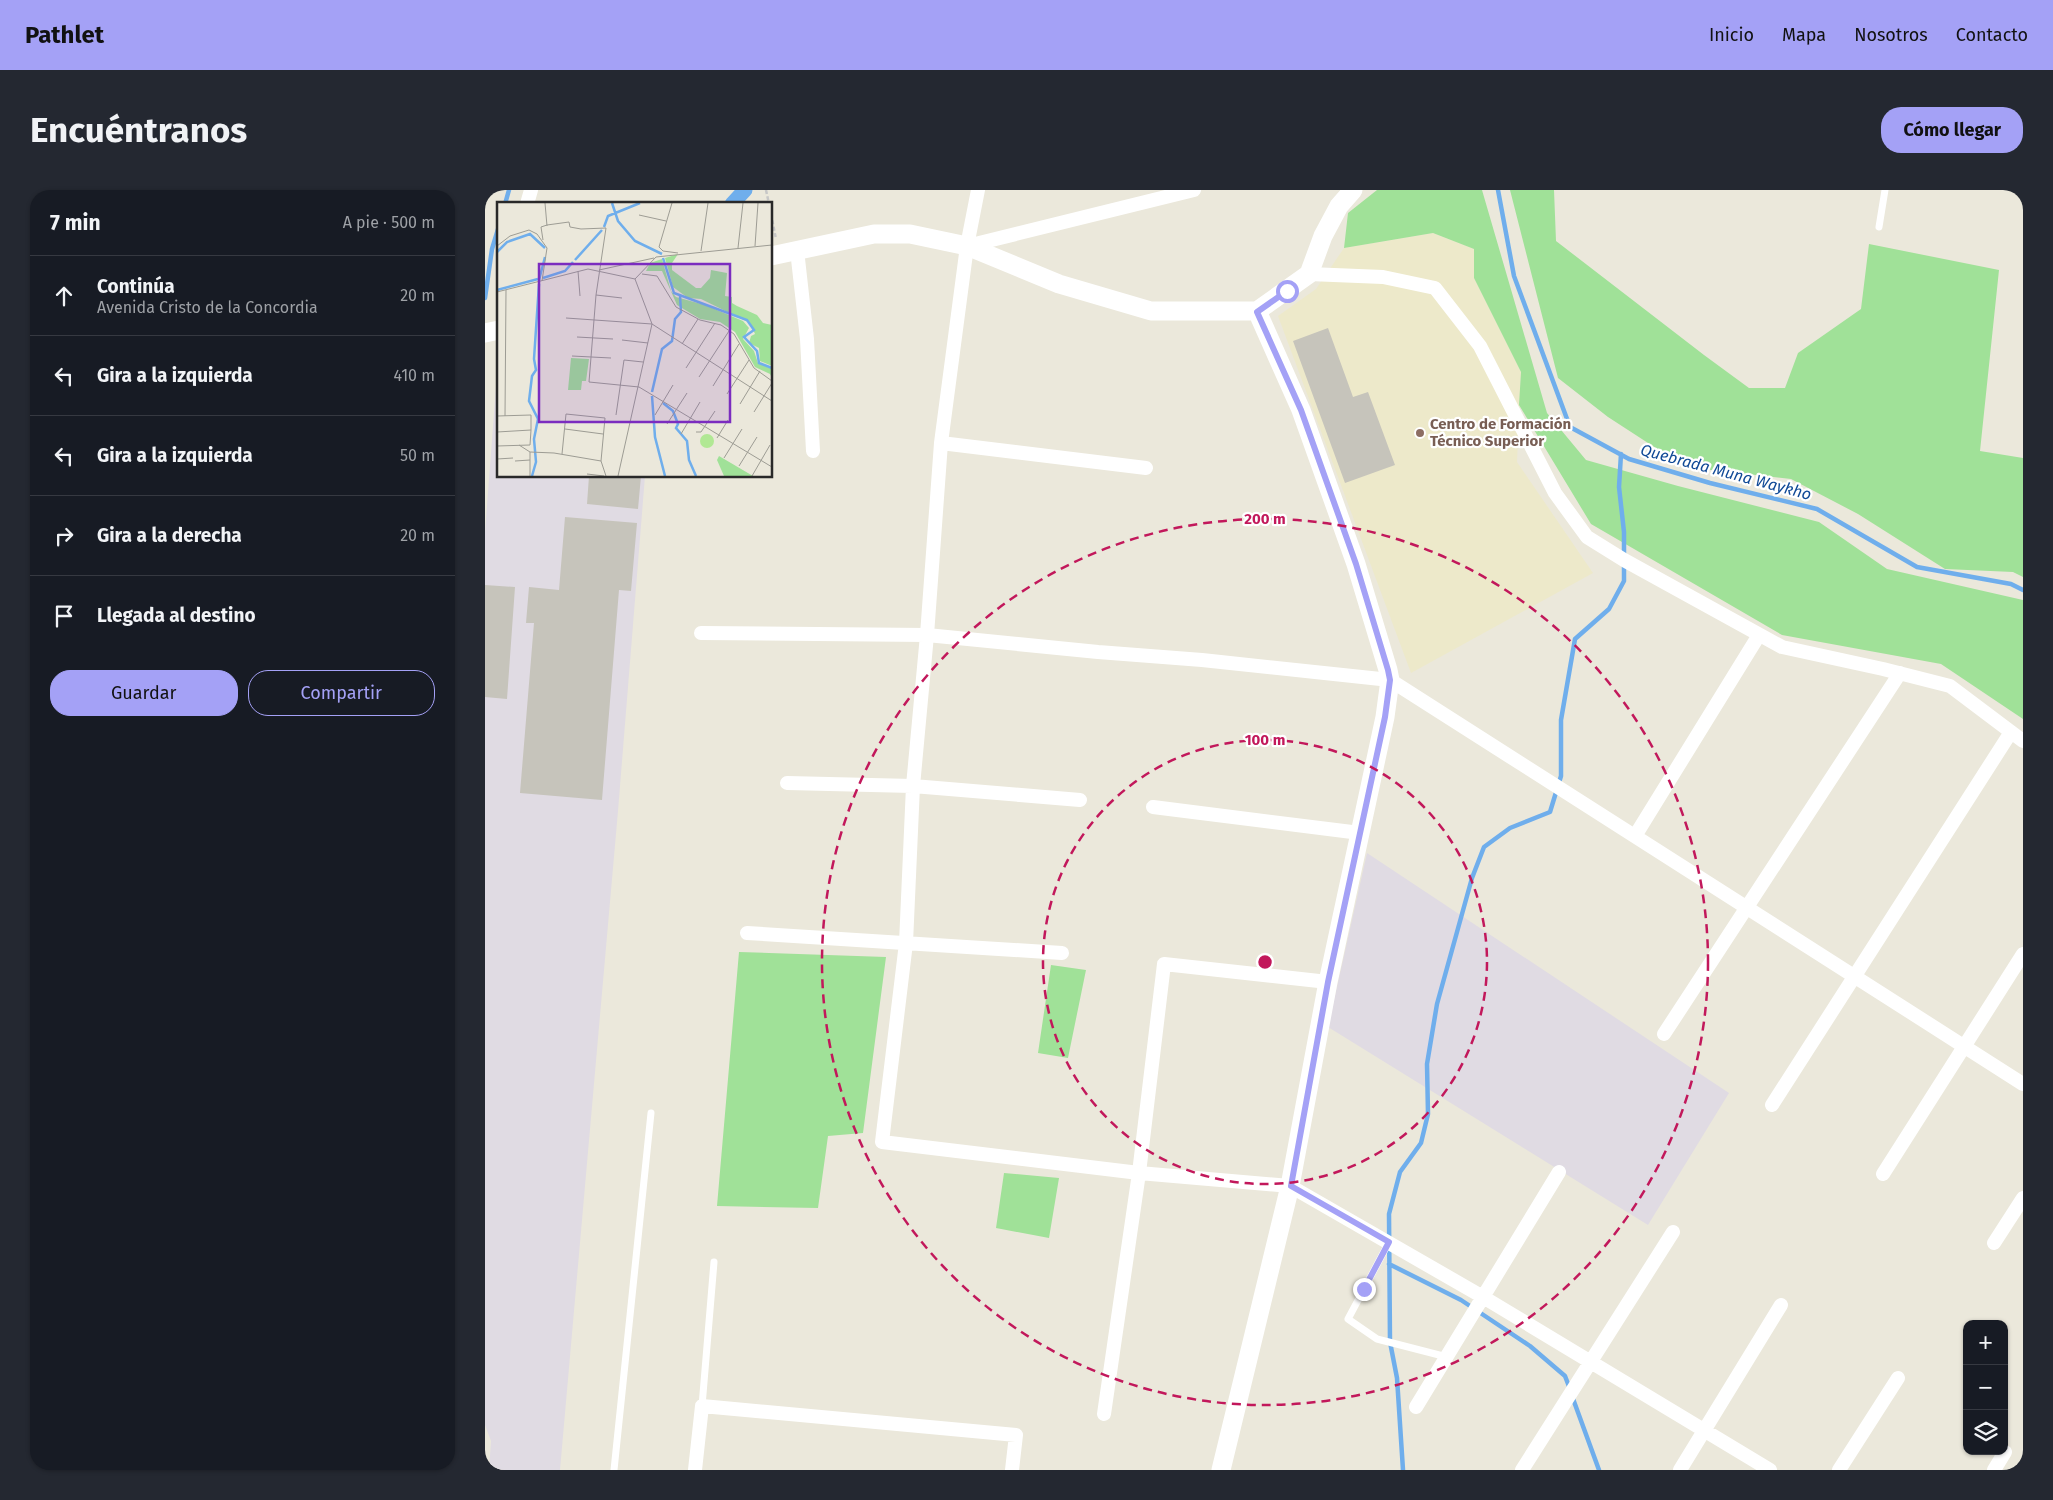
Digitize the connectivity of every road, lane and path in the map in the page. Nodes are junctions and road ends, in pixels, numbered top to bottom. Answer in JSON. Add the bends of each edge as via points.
{"nodes":[{"id":1,"x":978,"y":190,"type":"edge"},
{"id":2,"x":1195,"y":190,"type":"edge"},
{"id":3,"x":1353,"y":190,"type":"edge"},
{"id":4,"x":1885,"y":190,"type":"edge"},
{"id":5,"x":773,"y":220,"type":"edge"},
{"id":6,"x":1879,"y":227,"type":"dead end"},
{"id":7,"x":967,"y":246,"type":"junction"},
{"id":8,"x":783,"y":253,"type":"edge"},
{"id":9,"x":1309,"y":274,"type":"junction"},
{"id":10,"x":1257,"y":312,"type":"junction"},
{"id":11,"x":941,"y":443,"type":"junction"},
{"id":12,"x":813,"y":451,"type":"dead end"},
{"id":13,"x":1146,"y":468,"type":"dead end"},
{"id":14,"x":701,"y":633,"type":"dead end"},
{"id":15,"x":927,"y":635,"type":"junction"},
{"id":16,"x":1759,"y":635,"type":"junction"},
{"id":17,"x":1900,"y":673,"type":"junction"},
{"id":18,"x":1390,"y":680,"type":"junction"},
{"id":19,"x":2011,"y":732,"type":"junction"},
{"id":20,"x":2023,"y":741,"type":"edge"},
{"id":21,"x":787,"y":783,"type":"dead end"},
{"id":22,"x":913,"y":786,"type":"junction"},
{"id":23,"x":1081,"y":800,"type":"dead end"},
{"id":24,"x":1153,"y":807,"type":"dead end"},
{"id":25,"x":1360,"y":833,"type":"junction"},
{"id":26,"x":1635,"y":836,"type":"junction"},
{"id":27,"x":1747,"y":908,"type":"junction"},
{"id":28,"x":747,"y":933,"type":"dead end"},
{"id":29,"x":906,"y":943,"type":"junction"},
{"id":30,"x":1062,"y":953,"type":"dead end"},
{"id":31,"x":2023,"y":954,"type":"edge"},
{"id":32,"x":1854,"y":976,"type":"junction"},
{"id":33,"x":1328,"y":982,"type":"junction"},
{"id":34,"x":1664,"y":1034,"type":"dead end"},
{"id":35,"x":1964,"y":1046,"type":"junction"},
{"id":36,"x":2023,"y":1084,"type":"edge"},
{"id":37,"x":1772,"y":1105,"type":"dead end"},
{"id":38,"x":651,"y":1113,"type":"dead end"},
{"id":39,"x":1559,"y":1172,"type":"dead end"},
{"id":40,"x":1139,"y":1173,"type":"junction"},
{"id":41,"x":1883,"y":1174,"type":"dead end"},
{"id":42,"x":1291,"y":1186,"type":"junction"},
{"id":43,"x":2023,"y":1198,"type":"edge"},
{"id":44,"x":1673,"y":1232,"type":"dead end"},
{"id":45,"x":1389,"y":1242,"type":"junction"},
{"id":46,"x":1994,"y":1243,"type":"dead end"},
{"id":47,"x":715,"y":1262,"type":"dead end"},
{"id":48,"x":1483,"y":1296,"type":"junction"},
{"id":49,"x":1781,"y":1305,"type":"dead end"},
{"id":50,"x":1447,"y":1357,"type":"junction"},
{"id":51,"x":1591,"y":1361,"type":"junction"},
{"id":52,"x":1898,"y":1378,"type":"dead end"},
{"id":53,"x":703,"y":1406,"type":"junction"},
{"id":54,"x":1416,"y":1407,"type":"dead end"},
{"id":55,"x":1103,"y":1414,"type":"dead end"},
{"id":56,"x":1705,"y":1430,"type":"junction"},
{"id":57,"x":2003,"y":1455,"type":"edge"},
{"id":58,"x":614,"y":1470,"type":"edge"},
{"id":59,"x":695,"y":1470,"type":"edge"},
{"id":60,"x":1012,"y":1470,"type":"edge"},
{"id":61,"x":1221,"y":1470,"type":"edge"},
{"id":62,"x":1522,"y":1470,"type":"edge"},
{"id":63,"x":1680,"y":1470,"type":"edge"},
{"id":64,"x":1770,"y":1470,"type":"edge"},
{"id":65,"x":1839,"y":1470,"type":"edge"},
{"id":66,"x":1994,"y":1470,"type":"edge"}],
"edges":[{"from":1,"to":7,"type":"street"},
{"from":2,"to":7,"type":"street"},
{"from":3,"to":9,"type":"street","via":[[1339,206],[1323,236]]},
{"from":4,"to":6,"type":"lane"},
{"from":5,"to":8,"type":"path"},
{"from":7,"to":8,"type":"street","via":[[910,234],[874,234]]},
{"from":7,"to":10,"type":"street","via":[[1059,284],[1151,310]]},
{"from":7,"to":11,"type":"street"},
{"from":8,"to":12,"type":"street","via":[[807,339]]},
{"from":9,"to":10,"type":"street"},
{"from":9,"to":16,"type":"street","via":[[1383,277],[1435,288],[1480,346],[1555,492],[1587,537]]},
{"from":10,"to":18,"type":"street","via":[[1304,419],[1356,564]]},
{"from":11,"to":13,"type":"street"},
{"from":11,"to":15,"type":"street"},
{"from":14,"to":15,"type":"street"},
{"from":15,"to":18,"type":"street"},
{"from":15,"to":22,"type":"street"},
{"from":16,"to":17,"type":"street","via":[[1782,647]]},
{"from":16,"to":26,"type":"street"},
{"from":17,"to":19,"type":"street","via":[[1950,686]]},
{"from":17,"to":27,"type":"street"},
{"from":18,"to":25,"type":"street"},
{"from":18,"to":26,"type":"street"},
{"from":19,"to":20,"type":"street"},
{"from":19,"to":32,"type":"street"},
{"from":21,"to":22,"type":"street"},
{"from":22,"to":23,"type":"street"},
{"from":22,"to":29,"type":"street"},
{"from":24,"to":25,"type":"street"},
{"from":25,"to":33,"type":"street"},
{"from":26,"to":27,"type":"street"},
{"from":27,"to":32,"type":"street"},
{"from":27,"to":34,"type":"street"},
{"from":28,"to":29,"type":"street"},
{"from":29,"to":30,"type":"street"},
{"from":29,"to":40,"type":"street","via":[[882,1142]]},
{"from":31,"to":35,"type":"street"},
{"from":32,"to":35,"type":"street"},
{"from":32,"to":37,"type":"street"},
{"from":33,"to":40,"type":"street","via":[[1164,964]]},
{"from":33,"to":42,"type":"street"},
{"from":35,"to":36,"type":"street"},
{"from":35,"to":41,"type":"street"},
{"from":38,"to":58,"type":"lane"},
{"from":39,"to":48,"type":"street"},
{"from":40,"to":42,"type":"street"},
{"from":40,"to":55,"type":"street"},
{"from":42,"to":45,"type":"street"},
{"from":42,"to":61,"type":"street"},
{"from":43,"to":46,"type":"street"},
{"from":44,"to":51,"type":"street"},
{"from":45,"to":48,"type":"street"},
{"from":45,"to":50,"type":"lane","via":[[1348,1319],[1377,1339]]},
{"from":47,"to":53,"type":"lane"},
{"from":48,"to":50,"type":"street"},
{"from":48,"to":51,"type":"street"},
{"from":49,"to":56,"type":"street"},
{"from":50,"to":54,"type":"street"},
{"from":51,"to":56,"type":"street"},
{"from":51,"to":62,"type":"street"},
{"from":52,"to":65,"type":"street"},
{"from":53,"to":59,"type":"street"},
{"from":53,"to":60,"type":"street","via":[[1016,1435]]},
{"from":56,"to":63,"type":"street"},
{"from":56,"to":64,"type":"street"},
{"from":57,"to":66,"type":"street"}]}
